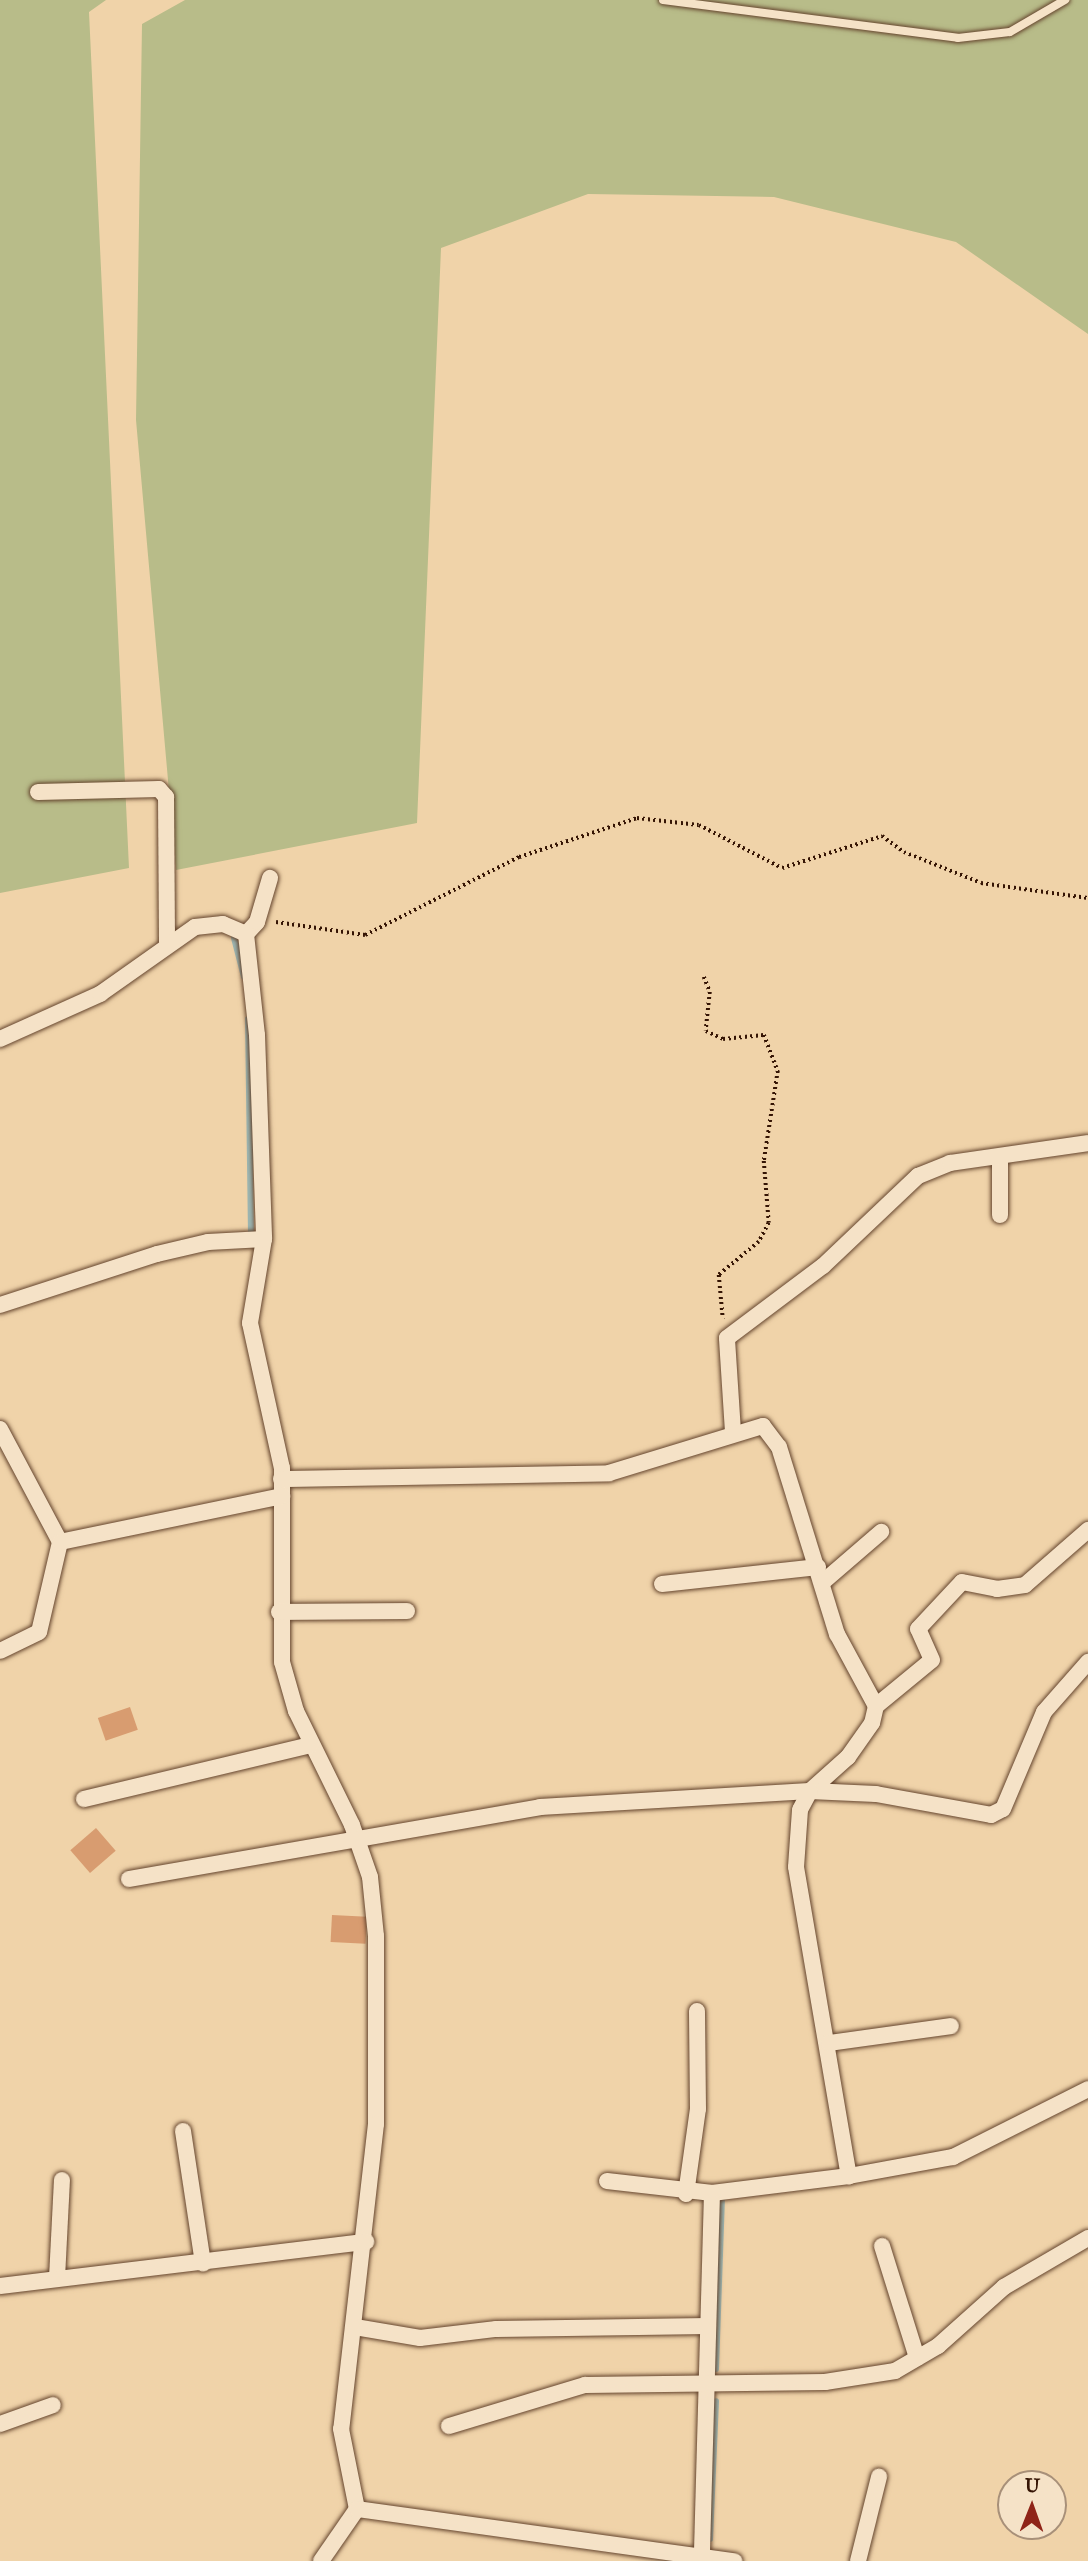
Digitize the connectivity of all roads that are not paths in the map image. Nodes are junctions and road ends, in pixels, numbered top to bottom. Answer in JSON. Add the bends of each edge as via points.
{"nodes":[{"id":1,"x":663,"y":0,"type":"edge"},
{"id":2,"x":1065,"y":0,"type":"edge"},
{"id":3,"x":38,"y":792,"type":"dead end"},
{"id":4,"x":270,"y":878,"type":"dead end"},
{"id":5,"x":251,"y":928,"type":"junction"},
{"id":6,"x":167,"y":942,"type":"junction"},
{"id":7,"x":0,"y":1039,"type":"edge"},
{"id":8,"x":1088,"y":1143,"type":"edge"},
{"id":9,"x":1000,"y":1157,"type":"junction"},
{"id":10,"x":1000,"y":1215,"type":"dead end"},
{"id":11,"x":264,"y":1240,"type":"junction"},
{"id":12,"x":0,"y":1305,"type":"edge"},
{"id":13,"x":0,"y":1429,"type":"edge"},
{"id":14,"x":733,"y":1432,"type":"junction"},
{"id":15,"x":281,"y":1487,"type":"junction"},
{"id":16,"x":1088,"y":1530,"type":"edge"},
{"id":17,"x":881,"y":1532,"type":"dead end"},
{"id":18,"x":60,"y":1542,"type":"junction"},
{"id":19,"x":820,"y":1574,"type":"junction"},
{"id":20,"x":662,"y":1584,"type":"dead end"},
{"id":21,"x":407,"y":1611,"type":"dead end"},
{"id":22,"x":279,"y":1612,"type":"junction"},
{"id":23,"x":0,"y":1651,"type":"edge"},
{"id":24,"x":1088,"y":1662,"type":"edge"},
{"id":25,"x":876,"y":1706,"type":"junction"},
{"id":26,"x":311,"y":1745,"type":"junction"},
{"id":27,"x":810,"y":1791,"type":"junction"},
{"id":28,"x":84,"y":1800,"type":"dead end"},
{"id":29,"x":357,"y":1839,"type":"junction"},
{"id":30,"x":128,"y":1879,"type":"dead end"},
{"id":31,"x":697,"y":2011,"type":"dead end"},
{"id":32,"x":951,"y":2026,"type":"dead end"},
{"id":33,"x":829,"y":2043,"type":"junction"},
{"id":34,"x":1088,"y":2089,"type":"edge"},
{"id":35,"x":183,"y":2131,"type":"dead end"},
{"id":36,"x":849,"y":2176,"type":"junction"},
{"id":37,"x":62,"y":2180,"type":"dead end"},
{"id":38,"x":607,"y":2181,"type":"dead end"},
{"id":39,"x":712,"y":2193,"type":"junction"},
{"id":40,"x":686,"y":2194,"type":"junction"},
{"id":41,"x":1088,"y":2238,"type":"edge"},
{"id":42,"x":366,"y":2242,"type":"junction"},
{"id":43,"x":882,"y":2246,"type":"dead end"},
{"id":44,"x":203,"y":2264,"type":"junction"},
{"id":45,"x":57,"y":2278,"type":"junction"},
{"id":46,"x":0,"y":2287,"type":"edge"},
{"id":47,"x":708,"y":2326,"type":"junction"},
{"id":48,"x":355,"y":2327,"type":"junction"},
{"id":49,"x":917,"y":2358,"type":"junction"},
{"id":50,"x":707,"y":2385,"type":"junction"},
{"id":51,"x":53,"y":2405,"type":"dead end"},
{"id":52,"x":0,"y":2424,"type":"edge"},
{"id":53,"x":449,"y":2426,"type":"dead end"},
{"id":54,"x":879,"y":2477,"type":"dead end"},
{"id":55,"x":357,"y":2509,"type":"junction"},
{"id":56,"x":703,"y":2558,"type":"edge"},
{"id":57,"x":321,"y":2561,"type":"edge"},
{"id":58,"x":734,"y":2561,"type":"edge"},
{"id":59,"x":858,"y":2561,"type":"edge"}],
"edges":[{"from":1,"to":2,"type":"lane","via":[[958,38],[1010,32]]},
{"from":3,"to":6,"type":"street","via":[[159,789],[166,797]]},
{"from":4,"to":5,"type":"street"},
{"from":5,"to":6,"type":"street","via":[[209,925]]},
{"from":5,"to":11,"type":"street"},
{"from":6,"to":7,"type":"street","via":[[100,994]]},
{"from":8,"to":9,"type":"street"},
{"from":9,"to":10,"type":"street"},
{"from":9,"to":14,"type":"street","via":[[924,1172],[823,1266],[727,1338]]},
{"from":11,"to":12,"type":"street","via":[[208,1242],[157,1254]]},
{"from":11,"to":15,"type":"street","via":[[250,1323]]},
{"from":13,"to":18,"type":"street"},
{"from":14,"to":15,"type":"street","via":[[609,1473]]},
{"from":14,"to":19,"type":"street","via":[[763,1426],[772,1432]]},
{"from":15,"to":18,"type":"street"},
{"from":15,"to":22,"type":"street"},
{"from":16,"to":25,"type":"street","via":[[1025,1585],[997,1589],[962,1582],[918,1629],[932,1660]]},
{"from":17,"to":19,"type":"street"},
{"from":18,"to":23,"type":"street","via":[[39,1632]]},
{"from":19,"to":20,"type":"street"},
{"from":19,"to":25,"type":"street","via":[[837,1634]]},
{"from":21,"to":22,"type":"street"},
{"from":22,"to":26,"type":"street","via":[[282,1662]]},
{"from":24,"to":27,"type":"street","via":[[1044,1712],[1003,1809],[991,1815],[876,1794]]},
{"from":25,"to":27,"type":"street","via":[[848,1756]]},
{"from":26,"to":28,"type":"street"},
{"from":26,"to":29,"type":"street"},
{"from":27,"to":29,"type":"street","via":[[540,1807]]},
{"from":27,"to":33,"type":"street","via":[[800,1810],[796,1867]]},
{"from":29,"to":30,"type":"street"},
{"from":29,"to":42,"type":"street","via":[[370,1877],[376,1936],[374,2148]]},
{"from":31,"to":40,"type":"street","via":[[698,2109]]},
{"from":32,"to":33,"type":"street"},
{"from":33,"to":36,"type":"street"},
{"from":34,"to":36,"type":"street","via":[[953,2157]]},
{"from":35,"to":44,"type":"street"},
{"from":36,"to":39,"type":"street"},
{"from":37,"to":45,"type":"street"},
{"from":38,"to":40,"type":"street"},
{"from":39,"to":40,"type":"street"},
{"from":39,"to":47,"type":"street"},
{"from":41,"to":49,"type":"street","via":[[1004,2287]]},
{"from":42,"to":44,"type":"street"},
{"from":42,"to":48,"type":"street"},
{"from":43,"to":49,"type":"street"},
{"from":44,"to":45,"type":"street"},
{"from":45,"to":46,"type":"street"},
{"from":47,"to":48,"type":"street","via":[[496,2329],[420,2338]]},
{"from":47,"to":50,"type":"street"},
{"from":48,"to":55,"type":"street","via":[[341,2429]]},
{"from":49,"to":50,"type":"street","via":[[866,2379]]},
{"from":50,"to":53,"type":"street","via":[[585,2385]]},
{"from":50,"to":56,"type":"street"},
{"from":51,"to":52,"type":"street"},
{"from":54,"to":59,"type":"street"},
{"from":55,"to":56,"type":"street"},
{"from":55,"to":57,"type":"street"},
{"from":56,"to":58,"type":"street"}]}
